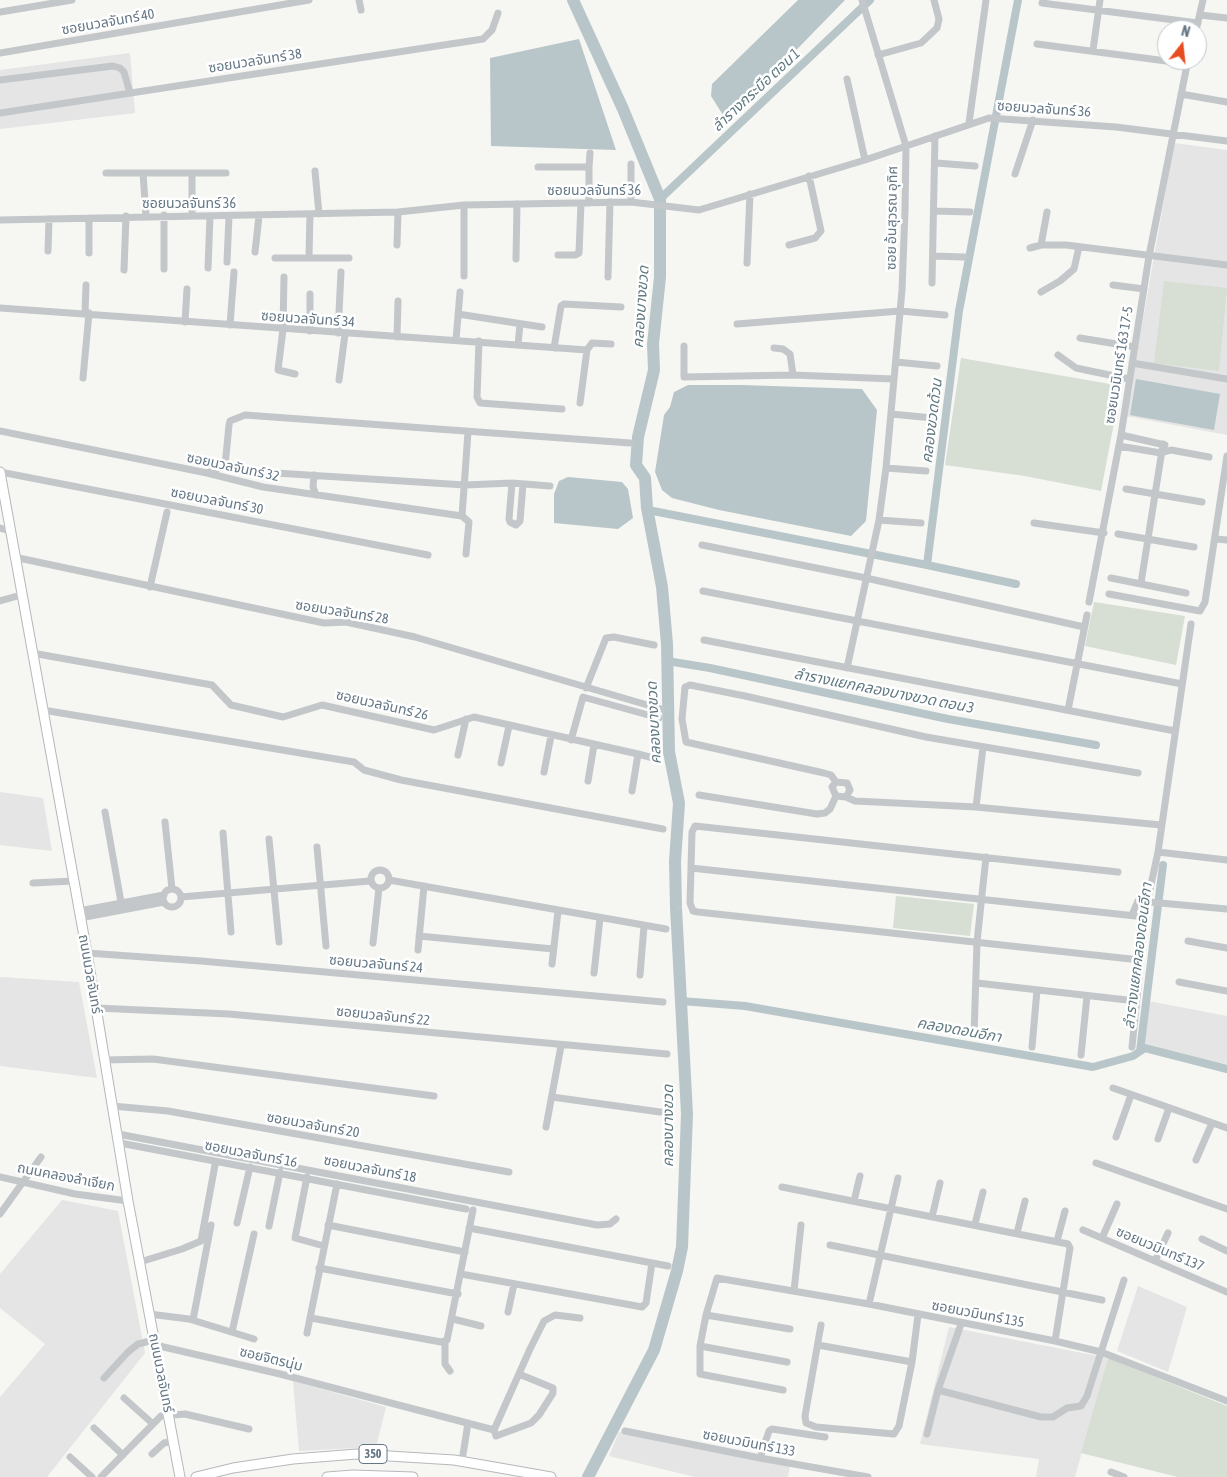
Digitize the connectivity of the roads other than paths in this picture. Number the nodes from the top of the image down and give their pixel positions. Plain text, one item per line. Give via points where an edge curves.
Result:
1 (20, 0) edge
2 (72, 0) edge
3 (309, 0) edge
4 (359, 0) edge
5 (862, 0) edge
6 (934, 0) edge
7 (986, 0) edge
8 (1100, 0) edge
9 (1203, 0) edge
10 (1042, 3) dead end
11 (21, 8) junction
12 (361, 10) dead end
13 (1098, 11) junction
14 (0, 12) edge
15 (498, 13) dead end
16 (1200, 15) junction
17 (1227, 18) edge
18 (1199, 20) edge
19 (1157, 21) edge
20 (1037, 44) dead end
21 (1093, 50) junction
22 (0, 53) edge
23 (878, 55) junction
24 (1157, 59) edge
25 (1186, 70) edge
26 (847, 79) dead end
27 (0, 80) edge
28 (130, 93) junction
29 (1181, 94) junction
30 (1227, 102) edge
31 (0, 113) edge
32 (1033, 120) junction
33 (969, 124) junction
34 (1172, 133) junction
35 (935, 136) junction
36 (1227, 141) edge
37 (906, 146) junction
38 (590, 153) dead end
39 (864, 160) junction
40 (936, 163) junction
41 (631, 164) dead end
42 (975, 166) dead end
43 (538, 167) dead end
44 (589, 167) junction
45 (316, 172) dead end
46 (106, 173) dead end
47 (144, 173) junction
48 (192, 173) junction
49 (226, 173) dead end
50 (1015, 174) dead end
51 (809, 176) junction
52 (750, 194) junction
53 (610, 202) junction
54 (630, 202) junction
55 (581, 203) junction
56 (589, 203) junction
57 (517, 204) junction
58 (464, 205) junction
59 (934, 211) junction
60 (398, 212) junction
61 (970, 212) dead end
62 (1047, 212) dead end
63 (310, 214) junction
64 (319, 214) junction
65 (164, 215) junction
66 (126, 216) junction
67 (146, 216) junction
68 (192, 216) junction
69 (210, 216) junction
70 (229, 216) junction
71 (259, 216) junction
72 (89, 218) junction
73 (49, 219) junction
74 (0, 220) edge
75 (397, 245) dead end
76 (789, 245) dead end
77 (1041, 245) junction
78 (1079, 247) junction
79 (1030, 248) dead end
80 (48, 250) dead end
81 (255, 252) dead end
82 (89, 253) dead end
83 (558, 255) dead end
84 (933, 256) junction
85 (1149, 256) junction
86 (309, 257) junction
87 (964, 257) dead end
88 (275, 258) dead end
89 (349, 258) dead end
90 (516, 259) dead end
91 (227, 262) dead end
92 (747, 263) dead end
93 (1227, 265) edge
94 (208, 268) dead end
95 (164, 269) dead end
96 (124, 270) dead end
97 (234, 272) dead end
98 (341, 272) dead end
99 (464, 276) dead end
100 (284, 277) dead end
101 (608, 277) dead end
102 (932, 283) dead end
103 (86, 285) dead end
104 (1113, 285) dead end
105 (187, 288) dead end
106 (1144, 289) junction
107 (460, 292) dead end
108 (1041, 292) dead end
109 (310, 294) dead end
110 (398, 302) dead end
111 (621, 307) dead end
112 (0, 308) edge
113 (900, 311) junction
114 (87, 313) junction
115 (458, 314) junction
116 (944, 315) dead end
117 (185, 322) junction
118 (520, 324) junction
119 (737, 324) dead end
120 (230, 326) junction
121 (542, 327) dead end
122 (282, 329) junction
123 (310, 331) junction
124 (341, 334) junction
125 (397, 337) junction
126 (1080, 338) dead end
127 (456, 340) junction
128 (479, 342) junction
129 (611, 344) dead end
130 (518, 345) junction
131 (684, 346) dead end
132 (1135, 347) junction
133 (554, 348) junction
134 (774, 348) dead end
135 (587, 350) junction
136 (1058, 354) dead end
137 (896, 362) junction
138 (1132, 363) junction
139 (937, 366) dead end
140 (295, 374) dead end
141 (793, 375) junction
142 (83, 378) dead end
143 (894, 379) junction
144 (1129, 379) junction
145 (1227, 379) edge
146 (339, 380) dead end
147 (580, 403) dead end
148 (562, 409) dead end
149 (891, 414) junction
150 (933, 418) dead end
151 (0, 431) edge
152 (468, 432) junction
153 (1121, 435) junction
154 (630, 443) dead end
155 (1163, 444) junction
156 (1119, 446) junction
157 (1172, 450) junction
158 (1161, 453) junction
159 (1209, 456) dead end
160 (1227, 456) edge
161 (225, 466) junction
162 (886, 468) junction
163 (926, 471) dead end
164 (0, 472) edge
165 (207, 473) junction
166 (314, 475) junction
167 (512, 483) junction
168 (523, 484) junction
169 (465, 485) junction
170 (550, 486) dead end
171 (1126, 489) dead end
172 (1154, 494) junction
173 (316, 495) junction
174 (1202, 502) dead end
175 (167, 512) dead end
176 (462, 516) junction
177 (879, 520) junction
178 (921, 523) dead end
179 (1034, 523) dead end
180 (0, 528) edge
181 (10, 531) junction
182 (1104, 533) junction
183 (1118, 534) dead end
184 (1216, 539) junction
185 (1148, 540) junction
186 (1227, 540) edge
187 (702, 545) dead end
188 (1194, 548) dead end
189 (428, 554) dead end
190 (466, 554) dead end
191 (14, 557) junction
192 (866, 578) junction
193 (1111, 578) dead end
194 (1141, 584) junction
195 (150, 587) junction
196 (703, 591) dead end
197 (1186, 593) dead end
198 (1109, 594) dead end
199 (21, 595) junction
200 (0, 600) edge
201 (1090, 602) dead end
202 (1087, 615) dead end
203 (857, 622) junction
204 (1191, 624) dead end
205 (1084, 627) junction
206 (704, 640) dead end
207 (654, 645) dead end
208 (32, 653) junction
209 (1077, 665) junction
210 (847, 668) junction
211 (1182, 684) junction
212 (586, 688) junction
213 (661, 709) dead end
214 (42, 710) junction
215 (1068, 710) junction
216 (659, 718) dead end
217 (466, 719) junction
218 (509, 726) junction
219 (1175, 731) junction
220 (551, 736) junction
221 (571, 740) junction
222 (594, 745) junction
223 (984, 747) junction
224 (638, 754) junction
225 (458, 756) dead end
226 (657, 759) dead end
227 (501, 763) dead end
228 (544, 772) dead end
229 (1138, 773) dead end
230 (588, 781) dead end
231 (836, 782) junction
232 (632, 791) dead end
233 (699, 795) dead end
234 (836, 796) junction
235 (846, 796) junction
236 (976, 808) junction
237 (105, 812) dead end
238 (166, 822) dead end
239 (1161, 825) junction
240 (663, 829) dead end
241 (223, 833) dead end
242 (269, 839) dead end
243 (317, 847) dead end
244 (1158, 852) junction
245 (986, 857) junction
246 (1227, 860) edge
247 (691, 868) junction
248 (1118, 872) dead end
249 (389, 880) junction
250 (73, 881) junction
251 (370, 881) junction
252 (33, 883) dead end
253 (321, 885) junction
254 (424, 886) junction
255 (274, 887) junction
256 (379, 888) junction
257 (172, 889) junction
258 (228, 893) junction
259 (181, 897) junction
260 (164, 899) junction
261 (981, 899) junction
262 (121, 902) junction
263 (1148, 903) junction
264 (1227, 909) edge
265 (558, 911) junction
266 (80, 914) junction
267 (1132, 915) junction
268 (1145, 917) junction
269 (600, 918) junction
270 (644, 926) junction
271 (666, 930) dead end
272 (232, 932) dead end
273 (419, 936) junction
274 (1188, 941) dead end
275 (278, 942) dead end
276 (977, 942) junction
277 (373, 943) dead end
278 (326, 946) dead end
279 (1227, 948) edge
280 (553, 949) junction
281 (418, 950) dead end
282 (87, 953) junction
283 (1140, 960) junction
284 (552, 964) dead end
285 (594, 973) dead end
286 (640, 975) dead end
287 (1179, 982) dead end
288 (977, 983) junction
289 (1037, 990) junction
290 (1227, 991) edge
291 (1087, 996) junction
292 (1136, 1001) junction
293 (663, 1002) dead end
294 (96, 1008) junction
295 (974, 1036) dead end
296 (561, 1046) junction
297 (1032, 1047) dead end
298 (1132, 1047) dead end
299 (667, 1054) dead end
300 (1081, 1055) dead end
301 (104, 1060) junction
302 (1113, 1088) dead end
303 (1131, 1095) junction
304 (434, 1096) dead end
305 (552, 1097) junction
306 (112, 1106) junction
307 (1170, 1108) junction
308 (660, 1112) dead end
309 (1212, 1123) junction
310 (546, 1127) dead end
311 (1227, 1128) edge
312 (1116, 1137) dead end
313 (119, 1138) junction
314 (1158, 1138) dead end
315 (41, 1157) dead end
316 (1196, 1160) dead end
317 (1096, 1162) dead end
318 (216, 1164) dead end
319 (250, 1167) junction
320 (280, 1172) junction
321 (508, 1172) dead end
322 (0, 1176) edge
323 (860, 1176) dead end
324 (307, 1178) junction
325 (898, 1178) dead end
326 (24, 1183) junction
327 (940, 1183) dead end
328 (337, 1184) junction
329 (388, 1186) junction
330 (782, 1186) dead end
331 (983, 1192) dead end
332 (387, 1194) junction
333 (128, 1201) junction
334 (854, 1201) junction
335 (1025, 1201) dead end
336 (1117, 1204) dead end
337 (891, 1209) junction
338 (1227, 1209) edge
339 (1065, 1211) dead end
340 (0, 1214) edge
341 (932, 1217) junction
342 (616, 1219) dead end
343 (238, 1224) dead end
344 (974, 1224) junction
345 (211, 1225) dead end
346 (328, 1225) junction
347 (801, 1225) dead end
348 (269, 1226) dead end
349 (469, 1228) junction
350 (1083, 1230) dead end
351 (1017, 1233) junction
352 (1168, 1233) dead end
353 (254, 1234) dead end
354 (1102, 1238) junction
355 (1202, 1239) dead end
356 (1057, 1241) junction
357 (830, 1245) dead end
358 (324, 1246) junction
359 (1227, 1251) edge
360 (465, 1252) junction
361 (880, 1257) junction
362 (1155, 1261) junction
363 (140, 1262) junction
364 (652, 1263) junction
365 (668, 1266) dead end
366 (319, 1268) junction
367 (461, 1274) junction
368 (1124, 1280) dead end
369 (514, 1284) junction
370 (794, 1291) junction
371 (1062, 1292) junction
372 (1227, 1292) edge
373 (458, 1294) junction
374 (1102, 1300) dead end
375 (869, 1304) junction
376 (508, 1312) dead end
377 (149, 1314) junction
378 (918, 1315) junction
379 (706, 1316) junction
380 (311, 1318) junction
381 (580, 1318) dead end
382 (453, 1319) junction
383 (193, 1320) junction
384 (961, 1324) junction
385 (821, 1325) dead end
386 (481, 1326) dead end
387 (790, 1329) dead end
388 (232, 1332) junction
389 (307, 1332) dead end
390 (254, 1339) dead end
391 (1055, 1341) junction
392 (445, 1342) junction
393 (154, 1343) junction
394 (818, 1344) junction
395 (700, 1346) junction
396 (1102, 1352) junction
397 (787, 1362) dead end
398 (912, 1362) junction
399 (450, 1371) dead end
400 (519, 1374) junction
401 (104, 1378) dead end
402 (783, 1390) dead end
403 (938, 1390) junction
404 (124, 1398) dead end
405 (1227, 1401) edge
406 (169, 1415) junction
407 (468, 1423) junction
408 (153, 1424) junction
409 (94, 1428) dead end
410 (248, 1430) dead end
411 (494, 1430) junction
412 (625, 1430) dead end
413 (926, 1434) dead end
414 (825, 1437) dead end
415 (173, 1441) junction
416 (152, 1454) dead end
417 (123, 1455) junction
418 (70, 1457) dead end
419 (760, 1458) junction
420 (462, 1461) junction
421 (1111, 1472) dead end
422 (92, 1477) edge
423 (100, 1477) edge
424 (180, 1477) edge
425 (196, 1477) edge
426 (327, 1477) edge
427 (413, 1477) edge
428 (551, 1477) edge
429 (868, 1477) edge
430 (1124, 1477) edge

1 - 11 street
2 - 11 street
3 - 22 street, ซอยนวลจันทร์ 40
4 - 12 street
5 - 23 street, ซอย อ้นสุวรณ อุทิศ
6 - 23 street via 939,22 937,28 921,43
7 - 33 street
8 - 13 street
9 - 16 street
10 - 13 street
11 - 14 street
13 - 19 street
13 - 21 street
15 - 28 street, ซอยนวลจันทร์ 38 via 492,30 483,39
16 - 17 street
16 - 18 street
20 - 21 street
21 - 24 street
23 - 37 street, ซอย อ้นสุวรณ อุทิศ
25 - 29 street, ซอยนวมินทร์ 163 17-5
26 - 39 street
27 - 28 street via 113,66 124,72
28 - 31 street, ซอยนวลจันทร์ 38
29 - 30 street
29 - 34 street, ซอยนวมินทร์ 163 17-5
32 - 33 street, ซอยนวลจันทร์ 36 via 989,118
32 - 34 street, ซอยนวลจันทร์ 36
32 - 50 street
33 - 35 street, ซอยนวลจันทร์ 36
34 - 36 street, ซอยนวลจันทร์ 36
34 - 85 street, ซอยนวมินทร์ 163 17-5
35 - 37 street, ซอยนวลจันทร์ 36
35 - 40 street
37 - 39 street, ซอยนวลจันทร์ 36
37 - 113 street, ซอย อ้นสุวรณ อุทิศ
38 - 44 street
39 - 51 street, ซอยนวลจันทร์ 36
40 - 42 street
40 - 59 street
41 - 54 street
43 - 44 street
44 - 56 street
45 - 64 street
46 - 47 street
47 - 48 street
47 - 67 street
48 - 49 street
48 - 68 street
51 - 52 street, ซอยนวลจันทร์ 36
51 - 76 street via 821,231 815,238
52 - 54 street, ซอยนวลจันทร์ 36 via 699,210
52 - 92 street
53 - 54 street, ซอยนวลจันทร์ 36
53 - 56 street, ซอยนวลจันทร์ 36
53 - 101 street
55 - 56 street, ซอยนวลจันทร์ 36
55 - 57 street, ซอยนวลจันทร์ 36
55 - 83 street via 579,253
57 - 58 street, ซอยนวลจันทร์ 36
57 - 90 street
58 - 60 street, ซอยนวลจันทร์ 36
58 - 99 street
59 - 61 street
59 - 84 street
60 - 64 street, ซอยนวลจันทร์ 36
60 - 75 street
62 - 77 street
63 - 64 street, ซอยนวลจันทร์ 36
63 - 71 street, ซอยนวลจันทร์ 36
63 - 86 street
65 - 67 street, ซอยนวลจันทร์ 36
65 - 68 street, ซอยนวลจันทร์ 36
65 - 95 street
66 - 67 street, ซอยนวลจันทร์ 36
66 - 72 street, ซอยนวลจันทร์ 36
66 - 96 street
68 - 69 street, ซอยนวลจันทร์ 36
69 - 70 street, ซอยนวลจันทร์ 36
69 - 94 street
70 - 71 street, ซอยนวลจันทร์ 36
70 - 91 street
71 - 81 street
72 - 73 street, ซอยนวลจันทร์ 36
72 - 82 street
73 - 74 street, ซอยนวลจันทร์ 36
73 - 80 street
77 - 78 street
77 - 79 street
78 - 85 street
78 - 108 street via 1074,269
84 - 87 street
84 - 102 street
85 - 93 street
85 - 106 street, ซอยนวมินทร์ 163 17-5
86 - 88 street
86 - 89 street
97 - 120 street
98 - 124 street
100 - 122 street
103 - 114 street
104 - 106 street
105 - 117 street
106 - 132 street, ซอยนวมินทร์ 163 17-5
107 - 115 street
109 - 123 street
110 - 125 street
111 - 133 street via 564,304
112 - 114 street, ซอยนวลจันทร์ 34
113 - 116 street
113 - 119 street
113 - 137 street, ซอย อ้นสุวรณ อุทิศ
114 - 117 street, ซอยนวลจันทร์ 34
114 - 142 street
115 - 118 street
115 - 127 street
117 - 120 street, ซอยนวลจันทร์ 34
118 - 121 street
118 - 130 street
120 - 122 street, ซอยนวลจันทร์ 34
122 - 123 street, ซอยนวลจันทร์ 34
122 - 140 street via 278,370
123 - 124 street, ซอยนวลจันทร์ 34
124 - 125 street, ซอยนวลจันทร์ 34
124 - 146 street
125 - 127 street, ซอยนวลจันทร์ 34
126 - 132 street
127 - 128 street, ซอยนวลจันทร์ 34
128 - 130 street, ซอยนวลจันทร์ 34
128 - 148 street via 477,397 480,402
129 - 135 street, ซอยนวลจันทร์ 34 via 592,343
130 - 133 street, ซอยนวลจันทร์ 34
131 - 141 street via 684,377
132 - 138 street, ซอยนวมินทร์ 163 17-5
133 - 135 street, ซอยนวลจันทร์ 34
134 - 141 street via 790,354
135 - 147 street
136 - 144 street via 1076,368
137 - 139 street
137 - 143 street, ซอย อ้นสุวรณ อุทิศ
138 - 144 street, ซอยนวมินทร์ 163 17-5
138 - 145 street
141 - 143 street
143 - 149 street, ซอย อ้นสุวรณ อุทิศ
144 - 153 street, ซอยนวมินทร์ 163 17-5
149 - 150 street
149 - 162 street, ซอย อ้นสุวรณ อุทิศ
151 - 165 street, ซอยนวลจันทร์ 32
152 - 154 street
152 - 161 street via 244,415 230,422
152 - 169 street
153 - 155 street
153 - 156 street, ซอยนวมินทร์ 163 17-5
155 - 157 street
155 - 158 street
156 - 158 street
156 - 182 street, ซอยนวมินทร์ 163 17-5
157 - 158 street
157 - 159 street
158 - 172 street
160 - 184 street
161 - 165 street
161 - 166 street
162 - 163 street
162 - 177 street, ซอย อ้นสุวรณ อุทิศ
164 - 181 main road, ถนนนวลจันทร์
164 - 189 street, ซอยนวลจันทร์ 30
165 - 173 street, ซอยนวลจันทร์ 32 via 263,487
166 - 169 street
166 - 173 street
167 - 168 street
167 - 168 street via 509,519 516,525 520,521
167 - 169 street
168 - 170 street
169 - 176 street
171 - 172 street
172 - 174 street
172 - 185 street
173 - 176 street, ซอยนวลจันทร์ 32
175 - 195 street
176 - 190 street via 469,522
177 - 178 street
177 - 192 street, ซอย อ้นสุวรณ อุทิศ
179 - 182 street
180 - 181 street
181 - 191 main road, ถนนนวลจันทร์
182 - 201 street, ซอยนวมินทร์ 163 17-5
183 - 185 street
184 - 186 street
184 - 198 street via 1206,602 1200,611
185 - 188 street
185 - 194 street
187 - 192 street
191 - 195 street, ซอยนวลจันทร์ 28
191 - 199 main road, ถนนนวลจันทร์
192 - 203 street, ซอย อ้นสุวรณ อุทิศ
192 - 205 street
193 - 194 street
194 - 197 street
195 - 212 street, ซอยนวลจันทร์ 28 via 324,623 346,622 415,638
196 - 203 street
199 - 200 street
199 - 208 main road, ถนนนวลจันทร์
202 - 205 street
203 - 209 street
203 - 210 street, ซอย อ้นสุวรณ อุทิศ
204 - 211 street
205 - 209 street
206 - 210 street
207 - 212 street via 606,638
208 - 214 main road, ถนนนวลจันทร์
208 - 217 street, ซอยนวลจันทร์ 26 via 212,685 231,706 283,717 322,705 434,730
209 - 211 street
209 - 215 street
210 - 215 street
211 - 219 street
212 - 213 street, ซอยนวลจันทร์ 28
214 - 240 street via 354,762 364,770 401,780
214 - 250 main road, ถนนนวลจันทร์
215 - 219 street
216 - 221 street via 583,697
217 - 218 street, ซอยนวลจันทร์ 26 via 474,717
217 - 225 street
218 - 220 street, ซอยนวลจันทร์ 26
218 - 227 street
219 - 239 street
220 - 221 street, ซอยนวลจันทร์ 26
220 - 228 street
221 - 222 street, ซอยนวลจันทร์ 26
222 - 224 street, ซอยนวลจันทร์ 26
222 - 230 street
223 - 229 street
223 - 231 street via 690,685 685,687 682,719 686,742 824,773 831,775
223 - 236 street
224 - 226 street, ซอยนวลจันทร์ 26
224 - 232 street
231 - 234 street via 832,787
231 - 235 street via 847,783 850,790
233 - 234 street via 817,814 830,809
234 - 235 street
235 - 236 street via 855,801
236 - 239 street
237 - 262 street
238 - 257 street
239 - 244 street
241 - 258 street
242 - 255 street
243 - 253 street
244 - 246 street
244 - 263 street
245 - 247 street via 695,826
245 - 248 street
245 - 261 street
247 - 261 street
247 - 276 street via 690,903 693,911
249 - 251 street via 385,871 379,870 373,872
249 - 254 street
249 - 256 street via 386,886
250 - 252 street
250 - 266 main road, ถนนนวลจันทร์
251 - 253 street
251 - 256 street
253 - 255 street
253 - 278 street
254 - 265 street
254 - 273 street
255 - 258 street
255 - 275 street
256 - 277 street
257 - 259 street
257 - 260 street
258 - 259 street
258 - 272 street
259 - 260 street via 174,907 168,906
260 - 262 street
260 - 266 street
261 - 267 street
261 - 276 street
262 - 266 street
263 - 264 street
263 - 267 street via 1138,901
263 - 268 street
265 - 269 street
265 - 280 street
266 - 282 main road, ถนนนวลจันทร์
267 - 268 street
268 - 283 street
269 - 270 street
269 - 285 street
270 - 271 street
270 - 286 street
273 - 280 street
273 - 281 street
274 - 279 street
276 - 283 street
276 - 288 street
280 - 284 street
282 - 293 street, ซอยนวลจันทร์ 24
282 - 294 main road, ถนนนวลจันทร์
283 - 292 street
287 - 290 street
288 - 289 street
288 - 295 street
289 - 291 street
289 - 297 street
291 - 292 street
291 - 300 street
292 - 298 street
294 - 296 street, ซอยนวลจันทร์ 22 via 229,1014
294 - 301 main road, ถนนนวลจันทร์
296 - 299 street, ซอยนวลจันทร์ 22
296 - 305 street
301 - 304 street via 153,1059
301 - 306 main road, ถนนนวลจันทร์
302 - 303 street
303 - 307 street
303 - 312 street
305 - 308 street
305 - 310 street
306 - 313 main road, ถนนนวลจันทร์
306 - 321 street, ซอยนวลจันทร์ 20 via 168,1111
307 - 309 street
307 - 314 street
309 - 311 street
309 - 316 street
313 - 319 street, ซอยนวลจันทร์ 16
313 - 329 street, ซอยนวลจันทร์ 18
313 - 333 main road, ถนนนวลจันทร์
315 - 326 street
317 - 338 street
318 - 363 street via 201,1241
319 - 320 street, ซอยนวลจันทร์ 16
319 - 343 street
320 - 324 street, ซอยนวลจันทร์ 16
320 - 348 street
322 - 326 street, ถนนคลองลำเจียก
323 - 334 street
324 - 328 street, ซอยนวลจันทร์ 16
324 - 358 street via 295,1238
325 - 337 street
326 - 333 street, ถนนคลองลำเจียก
326 - 340 street
327 - 341 street
328 - 332 street, ซอยนวลจันทร์ 16
328 - 346 street
329 - 332 street
329 - 342 street, ซอยนวลจันทร์ 18 via 597,1225 610,1224
330 - 334 street
331 - 344 street
332 - 349 street, ซอยนวลจันทร์ 16 via 470,1210
333 - 363 main road, ถนนนวลจันทร์
334 - 337 street
335 - 351 street
336 - 354 street
337 - 341 street
337 - 361 street
339 - 356 street
341 - 344 street
344 - 351 street
345 - 383 street
346 - 358 street
346 - 360 street
347 - 370 street
349 - 360 street
349 - 364 street
350 - 354 street, ซอยนวมินทร์ 137
351 - 356 street
352 - 362 street
353 - 388 street
354 - 362 street, ซอยนวมินทร์ 137
355 - 359 street
356 - 371 street via 1068,1244 1070,1248
357 - 361 street
358 - 366 street
360 - 367 street
361 - 371 street
361 - 375 street
362 - 372 street, ซอยนวมินทร์ 137
363 - 377 main road, ถนนนวลจันทร์
364 - 365 street
364 - 369 street via 646,1303 642,1307
366 - 373 street
366 - 380 street
367 - 369 street
367 - 373 street
368 - 396 street
369 - 376 street
370 - 375 street, ซอยนวมินทร์ 135
370 - 379 street, ซอยนวมินทร์ 135 via 717,1278
371 - 374 street
371 - 391 street
373 - 382 street
375 - 378 street, ซอยนวมินทร์ 135
377 - 383 street
377 - 393 main road, ถนนนวลจันทร์
378 - 384 street, ซอยนวมินทร์ 135
378 - 398 street
379 - 387 street
379 - 395 street
380 - 389 street
380 - 392 street
381 - 400 street via 555,1315 544,1321
382 - 386 street
382 - 392 street via 450,1337
383 - 388 street
384 - 391 street, ซอยนวมินทร์ 135
384 - 403 street
385 - 394 street
388 - 390 street
391 - 396 street, ซอยนวมินทร์ 135
392 - 399 street via 445,1364
393 - 401 street via 138,1344
393 - 406 main road, ถนนนวลจันทร์
393 - 407 street, ซอยจิตรนุ่ม
394 - 398 street
394 - 398 street via 805,1420 816,1427 896,1433
395 - 397 street
395 - 402 street via 698,1368 702,1375
396 - 403 street via 1084,1403 1048,1418
396 - 405 street, ซอยนวมินทร์ 135
400 - 411 street
400 - 411 street, ซอยจิตรนุ่ม via 553,1388 553,1393 531,1423 498,1436
403 - 413 street
404 - 408 street
406 - 408 street via 161,1416
406 - 410 street via 185,1414
406 - 415 main road, ถนนนวลจันทร์
407 - 411 street, ซอยจิตรนุ่ม
407 - 420 street
408 - 417 street
409 - 417 street
412 - 419 street, ซอยนวมินทร์ 133
414 - 419 street via 772,1429
415 - 416 street via 164,1443
415 - 424 main road, ถนนนวลจันทร์
417 - 423 street
418 - 422 street
419 - 429 street, ซอยนวมินทร์ 133
420 - 425 main road, 350 via 397,1454 357,1454 294,1458
420 - 428 main road, 350
421 - 430 street
426 - 427 main road, 350

